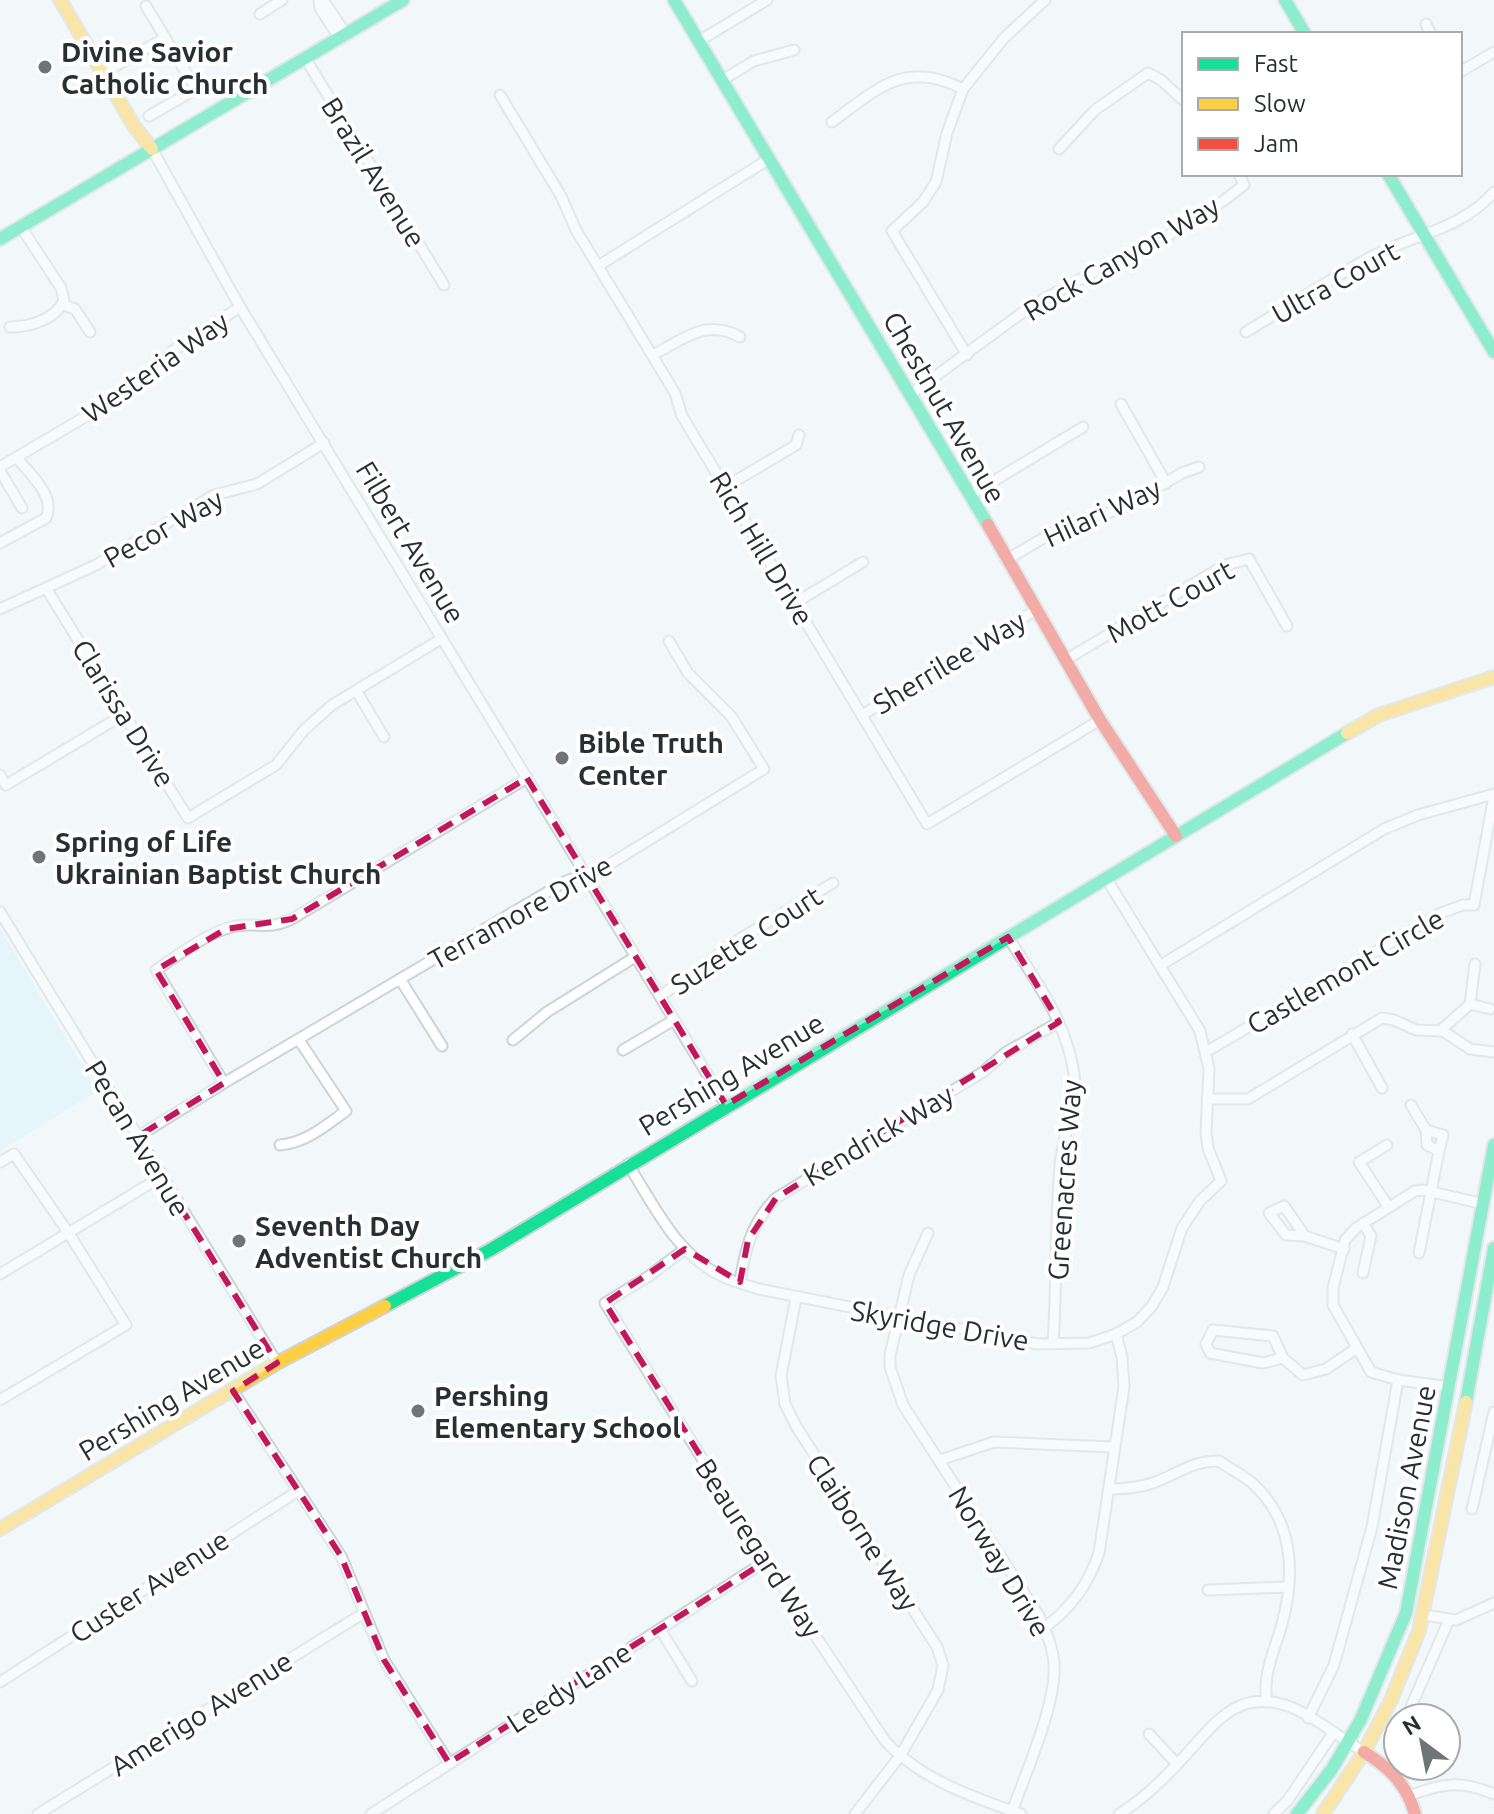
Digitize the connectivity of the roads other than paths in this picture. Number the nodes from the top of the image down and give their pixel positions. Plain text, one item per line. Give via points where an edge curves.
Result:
1 (60, 0) edge
2 (282, 0) edge
3 (321, 0) edge
4 (403, 0) edge
5 (674, 0) edge
6 (767, 0) edge
7 (1045, 0) edge
8 (1285, 0) edge
9 (146, 6) dead end
10 (260, 14) dead end
11 (1304, 32) edge
12 (342, 36) junction
13 (165, 38) junction
14 (699, 41) junction
15 (794, 50) dead end
16 (1494, 52) edge
17 (305, 58) junction
18 (1462, 71) edge
19 (103, 73) junction
20 (722, 80) junction
21 (963, 89) junction
22 (500, 95) dead end
23 (1182, 99) edge
24 (149, 116) dead end
25 (832, 122) dead end
26 (152, 149) junction
27 (1059, 149) dead end
28 (769, 159) junction
29 (1240, 176) edge
30 (1389, 176) edge
31 (1494, 192) edge
32 (21, 227) junction
33 (1424, 235) junction
34 (0, 239) edge
35 (598, 266) junction
36 (444, 285) dead end
37 (63, 305) junction
38 (240, 307) junction
39 (10, 327) dead end
40 (90, 332) dead end
41 (1246, 332) dead end
42 (740, 337) dead end
43 (1494, 352) edge
44 (653, 355) junction
45 (967, 355) junction
46 (911, 394) junction
47 (1121, 404) dead end
48 (1083, 427) dead end
49 (799, 435) dead end
50 (324, 443) junction
51 (17, 458) junction
52 (1199, 467) dead end
53 (0, 469) edge
54 (1166, 483) junction
55 (725, 487) junction
56 (969, 496) junction
57 (22, 508) dead end
58 (0, 543) edge
59 (1006, 560) junction
60 (863, 562) dead end
61 (46, 588) junction
62 (795, 603) junction
63 (0, 609) edge
64 (1036, 610) junction
65 (1287, 626) dead end
66 (441, 639) junction
67 (669, 641) dead end
68 (1067, 659) junction
69 (1494, 677) edge
70 (357, 692) junction
71 (123, 715) junction
72 (862, 715) junction
73 (1100, 720) junction
74 (384, 737) dead end
75 (0, 775) edge
76 (527, 778) junction
77 (1494, 795) edge
78 (1176, 836) junction
79 (585, 875) junction
80 (1106, 878) junction
81 (833, 883) dead end
82 (0, 912) edge
83 (1008, 937) junction
84 (635, 957) junction
85 (1475, 964) dead end
86 (1161, 965) junction
87 (400, 979) junction
88 (660, 996) junction
89 (1470, 1004) junction
90 (1490, 1009) dead end
91 (674, 1020) junction
92 (1059, 1022) junction
93 (1440, 1031) junction
94 (1352, 1034) junction
95 (299, 1040) junction
96 (513, 1040) dead end
97 (442, 1046) dead end
98 (623, 1050) dead end
99 (1206, 1052) junction
100 (1494, 1052) edge
101 (224, 1083) junction
102 (1382, 1088) dead end
103 (1207, 1099) junction
104 (726, 1105) junction
105 (1411, 1105) dead end
106 (1426, 1130) junction
107 (137, 1137) junction
108 (280, 1145) dead end
109 (1387, 1145) dead end
110 (1494, 1145) edge
111 (1439, 1151) junction
112 (0, 1162) edge
113 (628, 1164) junction
114 (161, 1177) junction
115 (1431, 1192) junction
116 (1484, 1204) junction
117 (1388, 1206) junction
118 (1363, 1223) junction
119 (68, 1232) junction
120 (928, 1233) dead end
121 (1305, 1236) dead end
122 (1494, 1248) edge
123 (685, 1249) junction
124 (1344, 1249) junction
125 (1419, 1253) dead end
126 (1363, 1273) dead end
127 (0, 1274) edge
128 (740, 1282) junction
129 (796, 1298) junction
130 (897, 1318) junction
131 (1116, 1334) junction
132 (1053, 1343) junction
133 (1357, 1348) junction
134 (1283, 1358) junction
135 (277, 1363) junction
136 (1398, 1380) junction
137 (1450, 1387) junction
138 (233, 1391) junction
139 (0, 1400) edge
140 (1494, 1412) edge
141 (1114, 1447) junction
142 (940, 1460) junction
143 (1109, 1489) junction
144 (298, 1491) junction
145 (1472, 1509) dead end
146 (0, 1529) edge
147 (766, 1561) junction
148 (1288, 1587) junction
149 (1208, 1590) dead end
150 (1494, 1603) edge
151 (364, 1613) junction
152 (1424, 1615) junction
153 (1449, 1620) junction
154 (1044, 1628) junction
155 (660, 1629) junction
156 (692, 1681) dead end
157 (0, 1682) edge
158 (1267, 1702) junction
159 (1413, 1702) edge
160 (1308, 1718) junction
161 (1333, 1733) junction
162 (1149, 1734) dead end
163 (1347, 1741) junction
164 (1364, 1752) junction
165 (900, 1756) junction
166 (449, 1763) junction
167 (1177, 1764) junction
168 (1494, 1794) edge
169 (1409, 1796) junction
170 (1015, 1813) edge
171 (38, 1814) edge
172 (371, 1814) edge
173 (855, 1814) edge
174 (1119, 1814) edge
175 (1274, 1814) edge
176 (1297, 1814) edge
177 (1323, 1814) edge
178 (1415, 1814) edge

1 - 19 street, Filbert Avenue
2 - 10 street
3 - 12 street
4 - 12 street
5 - 14 street, Chestnut Avenue
6 - 14 street
7 - 21 street via 1004,38
8 - 11 street
9 - 13 street
12 - 17 street
13 - 19 street
13 - 24 street via 196,89
14 - 20 street, Chestnut Avenue
15 - 20 street via 754,61
16 - 18 street
17 - 26 street
17 - 36 street, Brazil Avenue
19 - 26 street, Filbert Avenue
20 - 28 street, Chestnut Avenue
21 - 25 street via 926,77 897,79 868,93
21 - 45 street via 936,182 892,231
22 - 35 street, Rich Hill Drive
23 - 27 street via 1148,73 1095,110
26 - 32 street
26 - 38 street, Filbert Avenue
28 - 35 street
28 - 46 street, Chestnut Avenue
29 - 45 street, Rock Canyon Way via 1244,185 1223,201 1147,249 1030,307
30 - 33 street
31 - 33 street, Ultra Court via 1475,210
32 - 34 street
32 - 37 street via 61,288
33 - 41 street, Ultra Court via 1369,258
33 - 43 street
35 - 44 street, Rich Hill Drive
37 - 39 street via 29,327
37 - 40 street via 75,309
38 - 50 street, Filbert Avenue
38 - 51 street, Westeria Way via 171,352 139,385
42 - 44 street via 706,328
44 - 55 street, Rich Hill Drive
45 - 46 street, Rock Canyon Way
46 - 56 street, Chestnut Avenue
47 - 54 street
48 - 56 street
49 - 55 street via 796,445
50 - 61 street, Pecor Way via 257,484 214,495 96,565
50 - 66 street, Filbert Avenue
51 - 53 street, Westeria Way
51 - 58 street via 47,496 49,510 46,518
52 - 54 street, Hilari Way
53 - 57 street
54 - 59 street, Hilari Way via 1119,510 1069,523
55 - 62 street, Rich Hill Drive
56 - 59 street, Chestnut Avenue
59 - 64 street, Chestnut Avenue
60 - 62 street
61 - 63 street, Pecor Way
61 - 71 street, Clarissa Drive
62 - 72 street, Rich Hill Drive
64 - 68 street, Chestnut Avenue
64 - 72 street, Sherrilee Way
65 - 68 street, Mott Court via 1249,559 1225,565
66 - 70 street, Clarissa Drive
66 - 76 street, Filbert Avenue
67 - 79 street, Terramore Drive via 688,673 731,716 764,769
68 - 73 street, Chestnut Avenue
69 - 78 street, Pershing Avenue via 1379,715
70 - 71 street, Clarissa Drive via 317,717 276,765 188,818
70 - 74 street
71 - 75 street via 6,785
72 - 73 street, Rich Hill Drive via 927,824
73 - 78 street, Chestnut Avenue
76 - 79 street, Filbert Avenue
76 - 101 street via 292,919 269,927 226,929 156,970
77 - 86 street, Castlemont Circle via 1384,829
77 - 99 street, Castlemont Circle via 1474,905 1441,913
78 - 80 street, Pershing Avenue
79 - 84 street, Filbert Avenue
79 - 87 street, Terramore Drive via 566,881
80 - 83 street, Pershing Avenue
80 - 86 street
81 - 88 street, Suzette Court via 728,946
82 - 107 street, Pecan Avenue
83 - 92 street, Greenacres Way
83 - 104 street, Pershing Avenue
84 - 88 street, Filbert Avenue
84 - 96 street via 547,1012
85 - 89 street
86 - 99 street via 1197,1024
87 - 95 street, Terramore Drive
87 - 97 street
88 - 91 street, Filbert Avenue
89 - 90 street
89 - 93 street
91 - 98 street
91 - 104 street, Filbert Avenue
92 - 128 street, Kendrick Way via 776,1198 748,1240
92 - 132 street, Greenacres Way via 1074,1076 1060,1167
93 - 94 street via 1416,1030 1382,1018
93 - 100 street via 1470,1049
94 - 102 street
94 - 103 street via 1248,1099
95 - 101 street, Terramore Drive
95 - 108 street via 346,1111 309,1137
99 - 103 street
101 - 107 street, Terramore Drive
103 - 131 street, Skyridge Drive via 1208,1148 1221,1181 1182,1228 1152,1306
104 - 113 street, Pershing Avenue
105 - 106 street
106 - 111 street via 1427,1145
106 - 111 street via 1443,1135
107 - 114 street, Pecan Avenue
109 - 117 street via 1359,1162
110 - 116 street, Madison Avenue
111 - 115 street
112 - 119 street via 14,1154
113 - 123 street, Skyridge Drive
113 - 135 street, Pershing Avenue via 490,1250
114 - 119 street
114 - 135 street, Pecan Avenue
115 - 116 street
115 - 117 street via 1415,1191
115 - 125 street
116 - 137 street, Madison Avenue
117 - 118 street
118 - 124 street via 1345,1240
118 - 126 street via 1371,1236
119 - 127 street
119 - 139 street via 126,1325
120 - 130 street, Norway Drive
121 - 124 street
122 - 152 street, Madison Avenue
123 - 128 street, Skyridge Drive via 711,1270
123 - 147 street, Beauregard Way via 605,1303
124 - 133 street via 1332,1295 1336,1315
128 - 129 street, Skyridge Drive
129 - 130 street, Skyridge Drive
129 - 165 street, Claiborne Way via 781,1376 785,1404 940,1652 943,1665 940,1684
130 - 132 street, Skyridge Drive
130 - 142 street, Norway Drive via 890,1367 895,1387
131 - 132 street, Skyridge Drive via 1089,1343
131 - 141 street via 1124,1387
133 - 134 street via 1326,1369 1303,1375
133 - 136 street via 1371,1372
134 - 134 street via 1273,1336 1213,1330 1206,1344 1210,1353 1263,1363
135 - 138 street, Pershing Avenue
136 - 137 street
136 - 160 street via 1372,1527 1334,1665
137 - 163 street, Madison Avenue via 1406,1613
138 - 144 street
138 - 146 street, Pershing Avenue
140 - 145 street
141 - 142 street via 994,1442
141 - 143 street
142 - 154 street, Norway Drive
143 - 148 street via 1131,1489 1187,1466 1219,1461 1252,1483 1282,1521 1290,1562
143 - 154 street via 1093,1571 1064,1614
144 - 151 street via 341,1556
144 - 157 street, Custer Avenue
147 - 155 street, Leedy Lane
147 - 165 street, Beauregard Way via 878,1732
148 - 149 street
148 - 158 street via 1266,1677
150 - 153 street
151 - 166 street via 384,1660
151 - 171 street, Amerigo Avenue
152 - 153 street
152 - 164 street, Madison Avenue
153 - 159 street
154 - 170 street, Norway Drive via 1052,1647 1054,1684
155 - 156 street
155 - 166 street, Leedy Lane
158 - 160 street
158 - 167 street via 1224,1713
160 - 161 street
161 - 163 street
161 - 175 street
162 - 167 street
163 - 164 street
163 - 176 street, Madison Avenue
164 - 169 street via 1391,1769
164 - 177 street, Madison Avenue
165 - 170 street, Beauregard Way via 954,1788
165 - 173 street
166 - 172 street, Leedy Lane
167 - 174 street
168 - 169 street via 1461,1784
169 - 178 street

